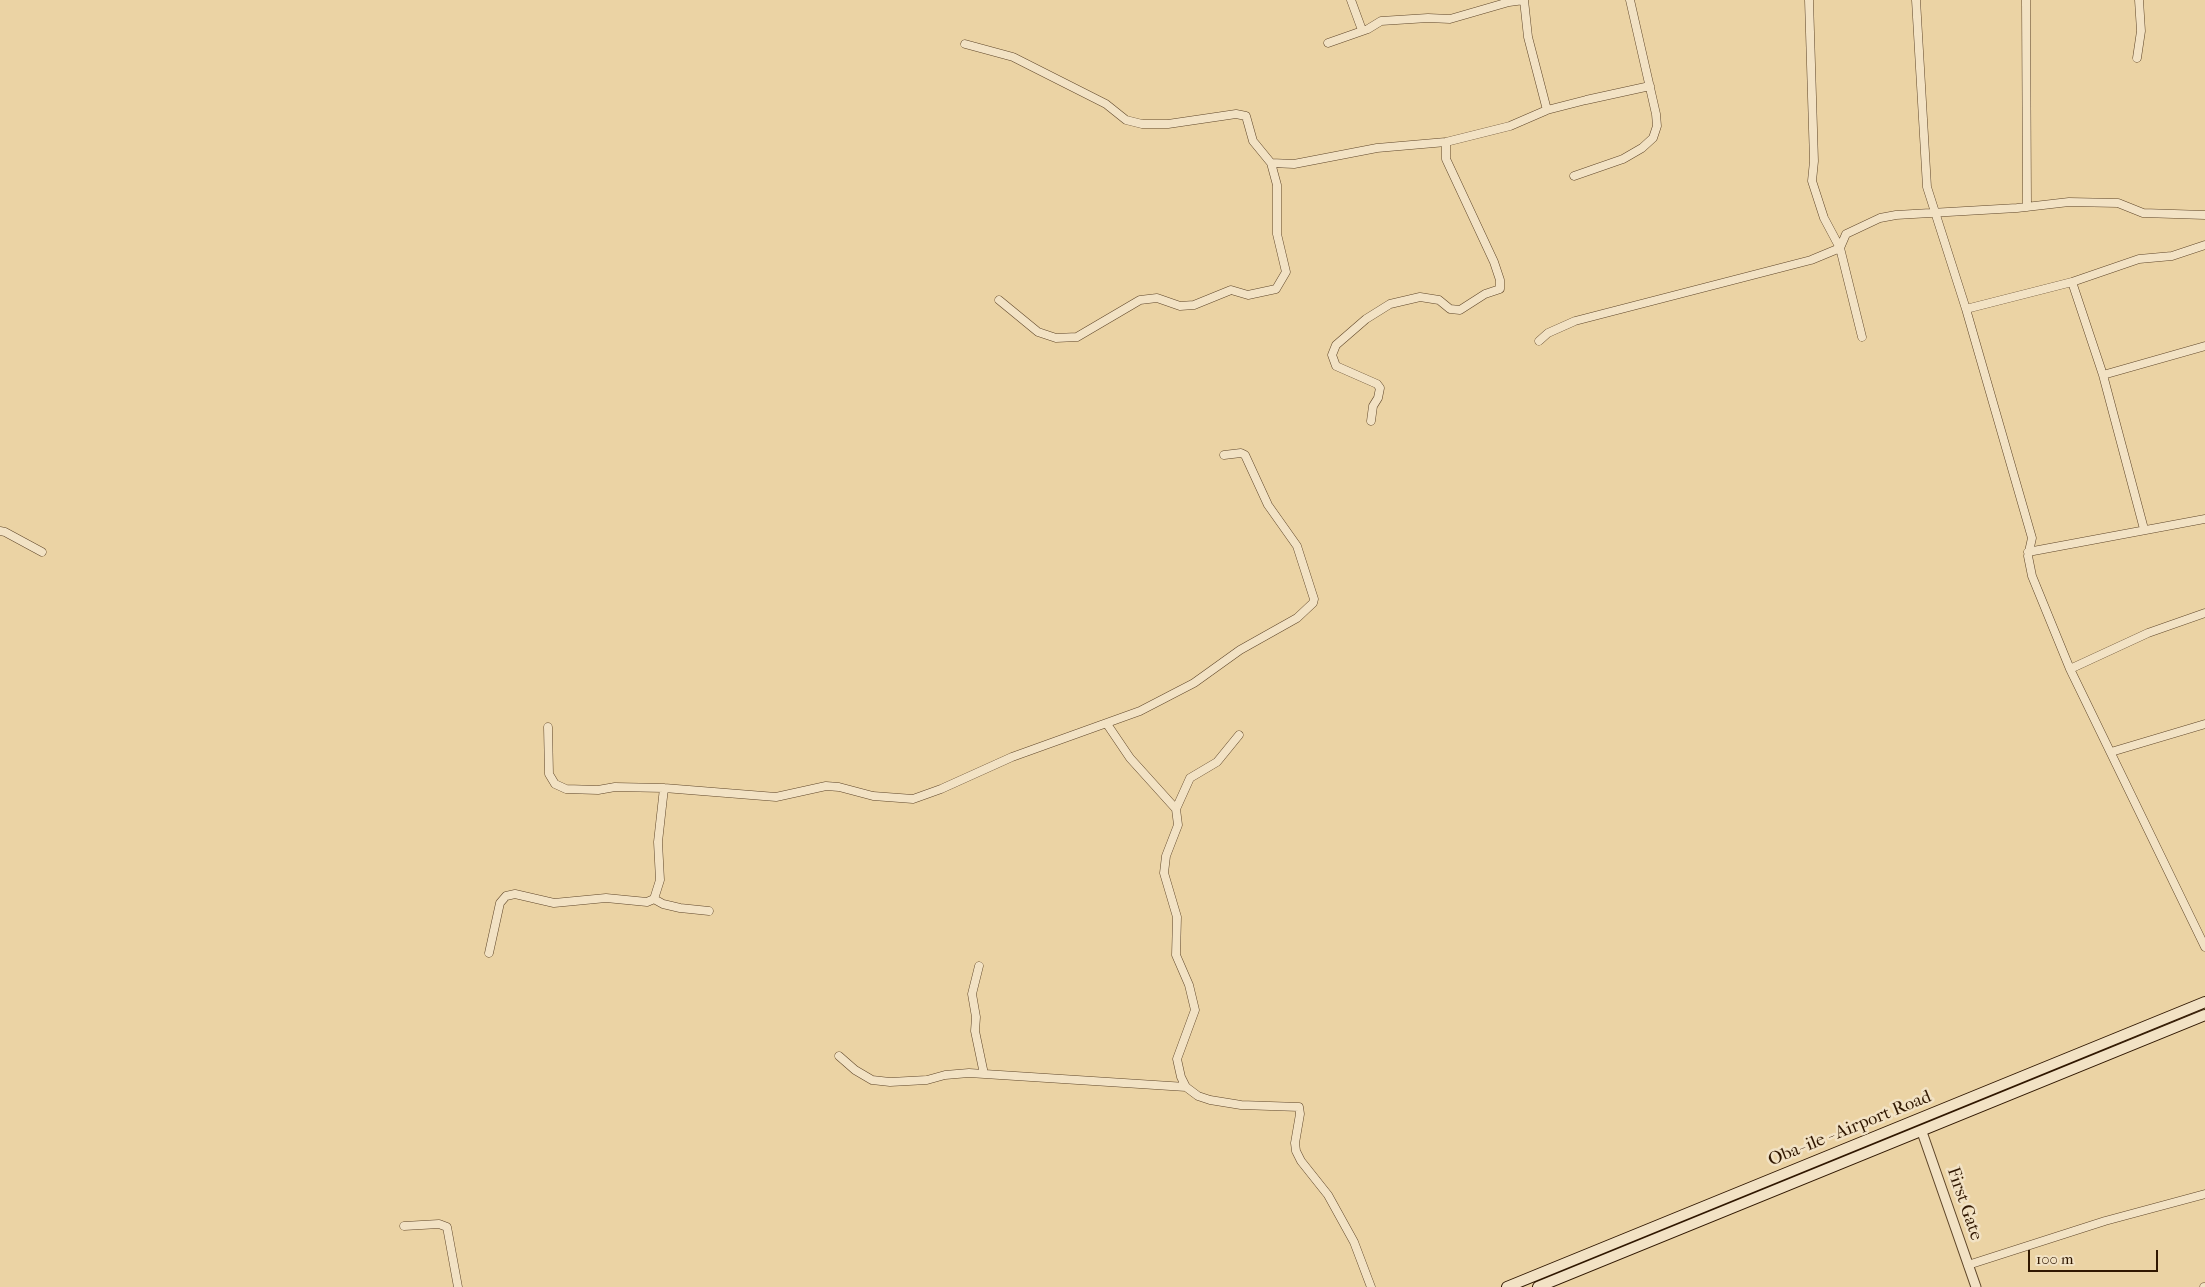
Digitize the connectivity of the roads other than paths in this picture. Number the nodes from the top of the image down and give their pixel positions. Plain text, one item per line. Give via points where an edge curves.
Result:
1 (1351, 0) edge
2 (1524, 0) edge
3 (1630, 0) edge
4 (1809, 0) edge
5 (1916, 0) edge
6 (2026, 0) edge
7 (2139, 0) edge
8 (1509, 1) edge
9 (1362, 30) junction
10 (1328, 43) dead end
11 (965, 44) dead end
12 (2137, 58) dead end
13 (1650, 86) junction
14 (1547, 110) junction
15 (1446, 142) junction
16 (1271, 162) junction
17 (1574, 176) dead end
18 (2027, 207) junction
19 (1934, 212) junction
20 (2205, 215) edge
21 (2205, 246) edge
22 (1840, 248) junction
23 (2072, 282) junction
24 (999, 300) dead end
25 (1966, 309) junction
26 (1862, 337) dead end
27 (1539, 341) dead end
28 (2205, 346) edge
29 (2103, 375) junction
30 (1371, 421) dead end
31 (1224, 455) dead end
32 (2205, 519) edge
33 (2144, 529) junction
34 (0, 531) edge
35 (42, 552) dead end
36 (2028, 552) junction
37 (2205, 613) edge
38 (2070, 669) junction
39 (1107, 724) junction
40 (2205, 724) edge
41 (548, 728) dead end
42 (1239, 735) dead end
43 (2111, 752) junction
44 (664, 788) junction
45 (1176, 809) junction
46 (654, 899) junction
47 (708, 911) dead end
48 (2205, 947) edge
49 (489, 953) dead end
50 (979, 966) dead end
51 (2205, 1002) edge
52 (2205, 1015) edge
53 (839, 1056) dead end
54 (984, 1074) junction
55 (1186, 1087) junction
56 (1922, 1132) junction
57 (2205, 1194) edge
58 (1714, 1202) junction
59 (1719, 1214) junction
60 (404, 1226) dead end
61 (1968, 1265) junction
62 (458, 1287) edge
63 (1371, 1287) edge
64 (1507, 1287) edge
65 (1538, 1287) edge
66 (1976, 1287) edge

1 - 9 street
2 - 8 street
2 - 14 street via 1528,37
3 - 13 street
4 - 22 street via 1812,181 1824,218
5 - 19 street via 1927,187
6 - 18 street
7 - 12 street via 2141,32
8 - 9 street via 1450,19 1388,20
9 - 10 street
11 - 16 street via 1012,57 1106,104 1126,120 1168,124 1236,114 1246,116 1253,142
13 - 14 street
13 - 17 street via 1657,126 1653,138 1623,159
14 - 15 street via 1510,126
15 - 16 street via 1377,148 1294,164
15 - 30 street via 1446,159 1494,262 1500,289 1485,294 1460,310 1450,309 1440,300 1420,296 1390,304 1366,318 1336,344 1332,355 1336,366 1378,384 1380,388
16 - 24 street via 1277,185 1277,234 1286,272 1276,289 1248,295 1230,290 1194,305 1180,306 1157,298 1140,300 1077,337 1056,338 1038,332
18 - 19 street
18 - 20 street via 2069,202 2118,203 2143,213
19 - 22 street via 1896,215 1865,223 1846,234
19 - 25 street
21 - 23 street via 2172,256 2140,259
22 - 26 street
22 - 27 street via 1793,266 1575,322 1548,333
23 - 25 street
23 - 29 street
25 - 36 street via 2032,538
28 - 29 street
29 - 33 street
31 - 39 street via 1245,455 1268,505 1297,546 1313,603 1297,618 1240,650 1194,683
32 - 33 street
33 - 36 street
34 - 35 street
36 - 38 street via 2040,600
37 - 38 street via 2148,633
38 - 43 street
39 - 44 street via 1012,756 942,790 912,799 873,796 839,786 776,797
39 - 45 street via 1130,758
40 - 43 street
41 - 44 street via 549,774 555,784 566,789
42 - 45 street via 1216,762 1190,778
43 - 48 street
44 - 46 street via 658,842 660,880
45 - 55 street via 1178,824 1166,856 1164,873 1176,917 1176,955 1189,986 1194,1010 1177,1059
46 - 47 street via 680,908
46 - 49 street via 647,902 606,898 554,903 515,894 506,896 500,903
50 - 54 street via 972,994 975,1032
51 - 58 main road, Oba- ile - Airport Road
52 - 56 main road, Oba- ile - Airport Road
53 - 54 street via 872,1080 890,1082
54 - 55 street
55 - 63 street via 1210,1100 1298,1108 1296,1151 1328,1195 1354,1242
56 - 59 main road, Oba- ile - Airport Road
56 - 61 street, First Gate
57 - 61 street
58 - 59 main road
58 - 64 main road, Oba- ile - Airport Road
59 - 65 main road, Oba- ile - Airport Road
60 - 62 street via 439,1224 448,1227
61 - 66 street, First Gate

